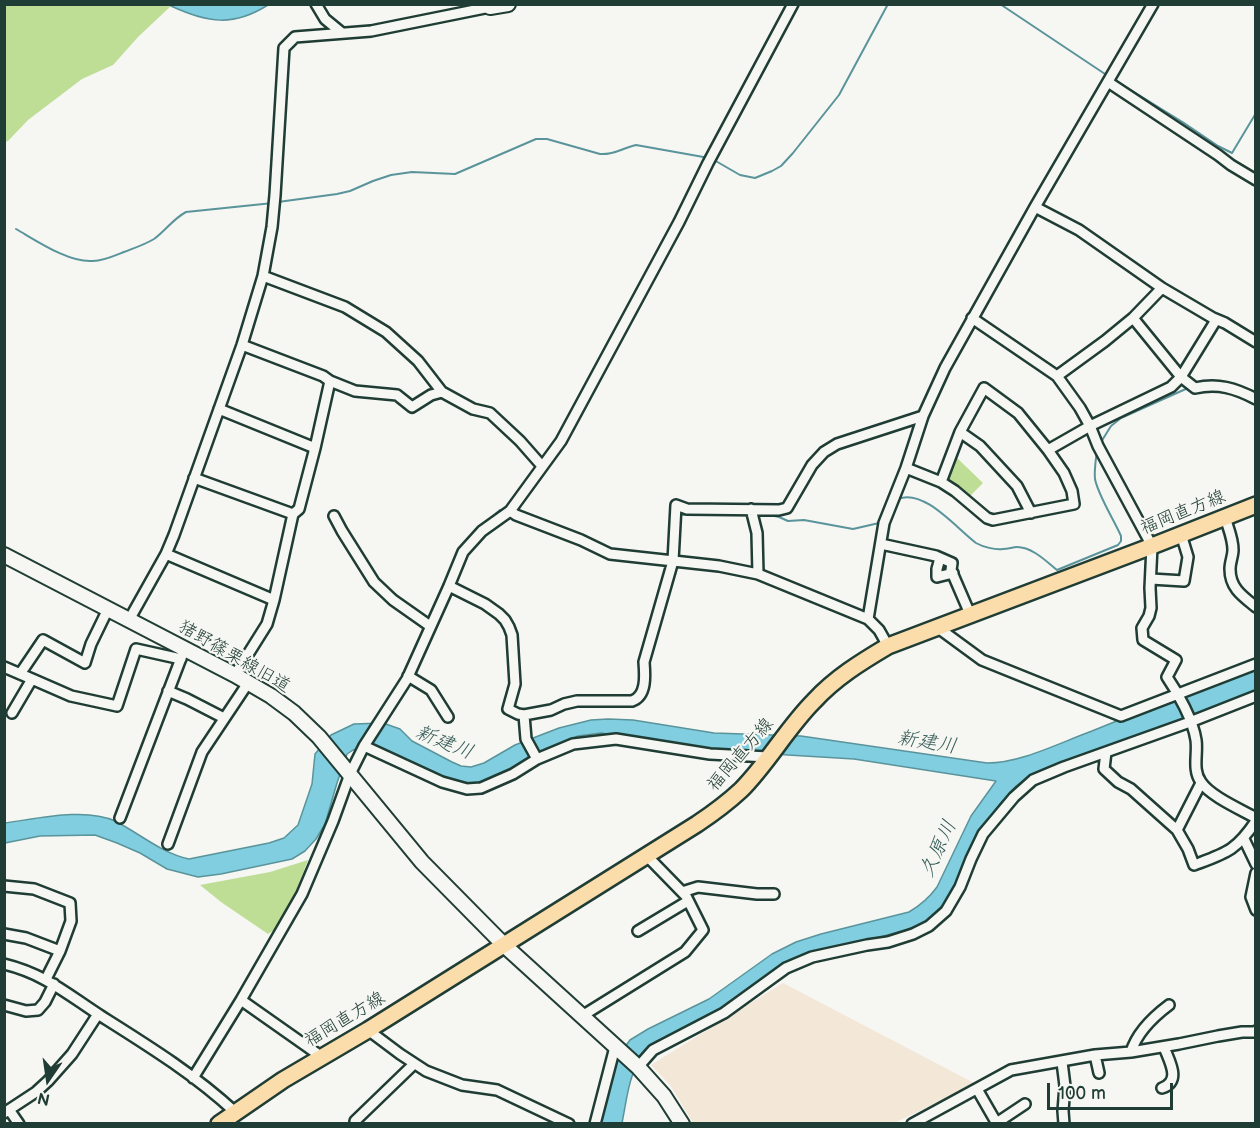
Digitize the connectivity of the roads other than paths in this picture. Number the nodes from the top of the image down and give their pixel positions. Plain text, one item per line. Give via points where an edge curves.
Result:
1 (316, 4) edge
2 (508, 4) edge
3 (794, 4) edge
4 (1153, 4) edge
5 (490, 6) edge
6 (342, 33) junction
7 (1108, 82) junction
8 (1256, 180) edge
9 (1035, 207) junction
10 (263, 276) junction
11 (1162, 288) junction
12 (972, 318) junction
13 (1132, 318) junction
14 (1216, 320) junction
15 (1256, 342) edge
16 (242, 345) junction
17 (1057, 376) junction
18 (1181, 377) junction
19 (330, 381) junction
20 (442, 392) junction
21 (1256, 399) edge
22 (219, 410) junction
23 (923, 416) junction
24 (1090, 426) junction
25 (960, 432) junction
26 (315, 448) junction
27 (1048, 450) junction
28 (542, 466) junction
29 (906, 468) junction
30 (194, 478) junction
31 (941, 482) junction
32 (1256, 505) edge
33 (751, 509) junction
34 (510, 511) junction
35 (1031, 513) junction
36 (293, 514) junction
37 (334, 516) dead end
38 (1225, 517) junction
39 (1181, 534) junction
40 (881, 544) junction
41 (1152, 546) junction
42 (166, 554) junction
43 (4, 555) edge
44 (940, 558) junction
45 (674, 561) junction
46 (953, 573) junction
47 (758, 574) junction
48 (1151, 579) junction
49 (449, 586) junction
50 (274, 600) junction
51 (1256, 606) edge
52 (108, 609) junction
53 (970, 614) junction
54 (868, 619) junction
55 (129, 620) junction
56 (430, 626) junction
57 (937, 627) junction
58 (888, 646) junction
59 (183, 654) junction
60 (1256, 664) edge
61 (4, 667) edge
62 (20, 674) junction
63 (235, 675) junction
64 (408, 676) junction
65 (32, 679) junction
66 (248, 683) junction
67 (168, 691) junction
68 (1179, 694) junction
69 (1256, 696) edge
70 (12, 713) dead end
71 (524, 715) junction
72 (448, 717) dead end
73 (224, 718) junction
74 (1190, 722) junction
75 (364, 746) junction
76 (1106, 752) junction
77 (768, 758) junction
78 (537, 759) junction
79 (350, 774) junction
80 (1201, 783) junction
81 (120, 818) dead end
82 (1256, 820) edge
83 (1177, 830) junction
84 (1244, 839) junction
85 (168, 844) dead end
86 (647, 856) junction
87 (1256, 864) edge
88 (1256, 873) edge
89 (4, 886) edge
90 (682, 892) junction
91 (774, 894) dead end
92 (688, 901) junction
93 (1256, 910) edge
94 (638, 931) dead end
95 (4, 934) edge
96 (504, 945) junction
97 (60, 951) junction
98 (4, 964) edge
99 (50, 982) junction
100 (241, 1000) junction
101 (4, 1005) edge
102 (1169, 1005) dead end
103 (98, 1014) junction
104 (582, 1016) junction
105 (368, 1030) junction
106 (1256, 1031) edge
107 (1164, 1047) junction
108 (618, 1049) junction
109 (1131, 1052) junction
110 (1095, 1055) junction
111 (322, 1057) junction
112 (1062, 1062) junction
113 (414, 1064) junction
114 (637, 1067) junction
115 (1099, 1073) dead end
116 (194, 1078) junction
117 (1162, 1088) dead end
118 (977, 1089) junction
119 (1025, 1104) dead end
120 (7, 1112) edge
121 (235, 1112) junction
122 (355, 1121) dead end
123 (995, 1123) edge
124 (19, 1124) edge
125 (219, 1124) edge
126 (569, 1124) edge
127 (595, 1124) edge
128 (682, 1124) edge
129 (912, 1124) edge
130 (1064, 1124) edge

1 - 6 street via 325,19
2 - 5 street
3 - 28 street via 574,418
4 - 7 street
5 - 6 street via 371,31
6 - 10 street via 295,37 284,48 276,195
7 - 8 street
7 - 9 street
9 - 11 street via 1079,230
9 - 12 street
10 - 16 street
10 - 20 street via 345,306 386,332 418,361
11 - 13 street
11 - 14 street
12 - 17 street
12 - 23 street
13 - 17 street
13 - 18 street
14 - 15 street
14 - 18 street
16 - 19 street
16 - 22 street
17 - 24 street
18 - 21 street via 1195,388 1226,386
18 - 24 street via 1172,387
19 - 20 street via 355,391 398,396 412,407
19 - 26 street
20 - 28 street via 473,409 490,413
22 - 26 street
22 - 30 street
23 - 29 street
23 - 33 street via 837,444 812,465 787,508
24 - 27 street
24 - 41 street
25 - 27 street via 984,388 1018,413
25 - 31 street
25 - 35 street via 1017,486
26 - 36 street via 299,508
27 - 35 street via 1064,473 1074,504
28 - 34 street
29 - 31 street
29 - 40 street via 884,523
30 - 36 street
30 - 42 street
31 - 35 street via 987,518
32 - 38 main road, 福岡直方線
33 - 45 street via 687,509 676,505
33 - 47 street via 757,534
34 - 45 street via 610,554
34 - 49 street via 465,549
36 - 50 street
37 - 56 street via 374,582
38 - 39 main road, 福岡直方線
38 - 51 street via 1232,537 1233,585
39 - 41 main road, 福岡直方線
39 - 48 street via 1188,557 1184,581
40 - 44 street
40 - 54 street
41 - 48 street
41 - 53 main road, 福岡直方線
42 - 50 street
42 - 55 street
43 - 52 street, 猪野篠栗線旧道
44 - 46 street via 952,563
44 - 46 street via 937,577
45 - 47 street
45 - 71 street via 644,662 644,685 638,699 577,701
46 - 53 street
47 - 54 street
48 - 68 street via 1151,608 1142,628 1143,640 1176,660 1167,677
49 - 56 street
49 - 71 street via 485,604 509,627 515,684 507,709
50 - 63 street via 267,624
52 - 55 street, 猪野篠栗線旧道
52 - 62 street via 85,663 43,640
53 - 57 main road, 福岡直方線
54 - 58 street
55 - 59 street, 猪野篠栗線旧道
56 - 64 street
57 - 58 main road, 福岡直方線
57 - 68 street via 982,660 1121,716
58 - 77 main road, 福岡直方線 via 813,701
59 - 63 street, 猪野篠栗線旧道
59 - 65 street via 136,649 117,706 71,696
59 - 67 street
60 - 68 street
61 - 62 street
62 - 65 street
63 - 66 street, 猪野篠栗線旧道
64 - 72 street via 430,690
64 - 75 street
65 - 70 street
66 - 73 street
66 - 79 street, 猪野篠栗線旧道 via 294,713
67 - 73 street
67 - 81 street
68 - 74 street
69 - 74 street
71 - 78 street via 526,739
73 - 85 street via 202,752
74 - 76 street
74 - 80 street
75 - 78 street via 442,782 467,789 481,788
75 - 79 street
76 - 83 street via 1104,769
76 - 114 street via 1033,780 1014,796 983,834 946,911 929,926 888,942 812,957 786,968 724,1013 653,1050
77 - 78 street via 710,754 616,739 573,744
77 - 86 main road, 福岡直方線 via 721,808
79 - 96 street, 猪野篠栗線旧道 via 422,862
79 - 100 street via 303,894
80 - 82 street
80 - 83 street
82 - 84 street
83 - 84 street via 1194,865 1233,849
84 - 87 street
86 - 90 street
86 - 96 main road, 福岡直方線
88 - 93 street via 1251,897
89 - 97 street via 34,889 70,903 71,921
90 - 91 street via 698,887
90 - 92 street
92 - 94 street
92 - 104 street via 703,930 685,952
95 - 97 street
96 - 104 street, 猪野篠栗線旧道
96 - 105 main road, 福岡直方線
97 - 99 street
98 - 99 street
99 - 101 street via 45,1002 38,1010
99 - 103 street
100 - 111 street
100 - 116 street
102 - 109 street via 1149,1022
103 - 116 street
103 - 120 street via 72,1054 48,1081
104 - 108 street, 猪野篠栗線旧道
105 - 111 main road, 福岡直方線
105 - 113 street
106 - 107 street
107 - 109 street
107 - 117 street via 1173,1077 1170,1085
108 - 114 street, 猪野篠栗線旧道
108 - 127 street
109 - 110 street
110 - 112 street
110 - 115 street
111 - 121 main road, 福岡直方線
112 - 118 street via 1011,1070
112 - 130 street
113 - 122 street
113 - 126 street via 462,1085 496,1090
114 - 128 street, 猪野篠栗線旧道 via 664,1096
116 - 121 street
118 - 123 street
118 - 129 street
119 - 123 street
120 - 124 street
121 - 125 main road, 福岡直方線

